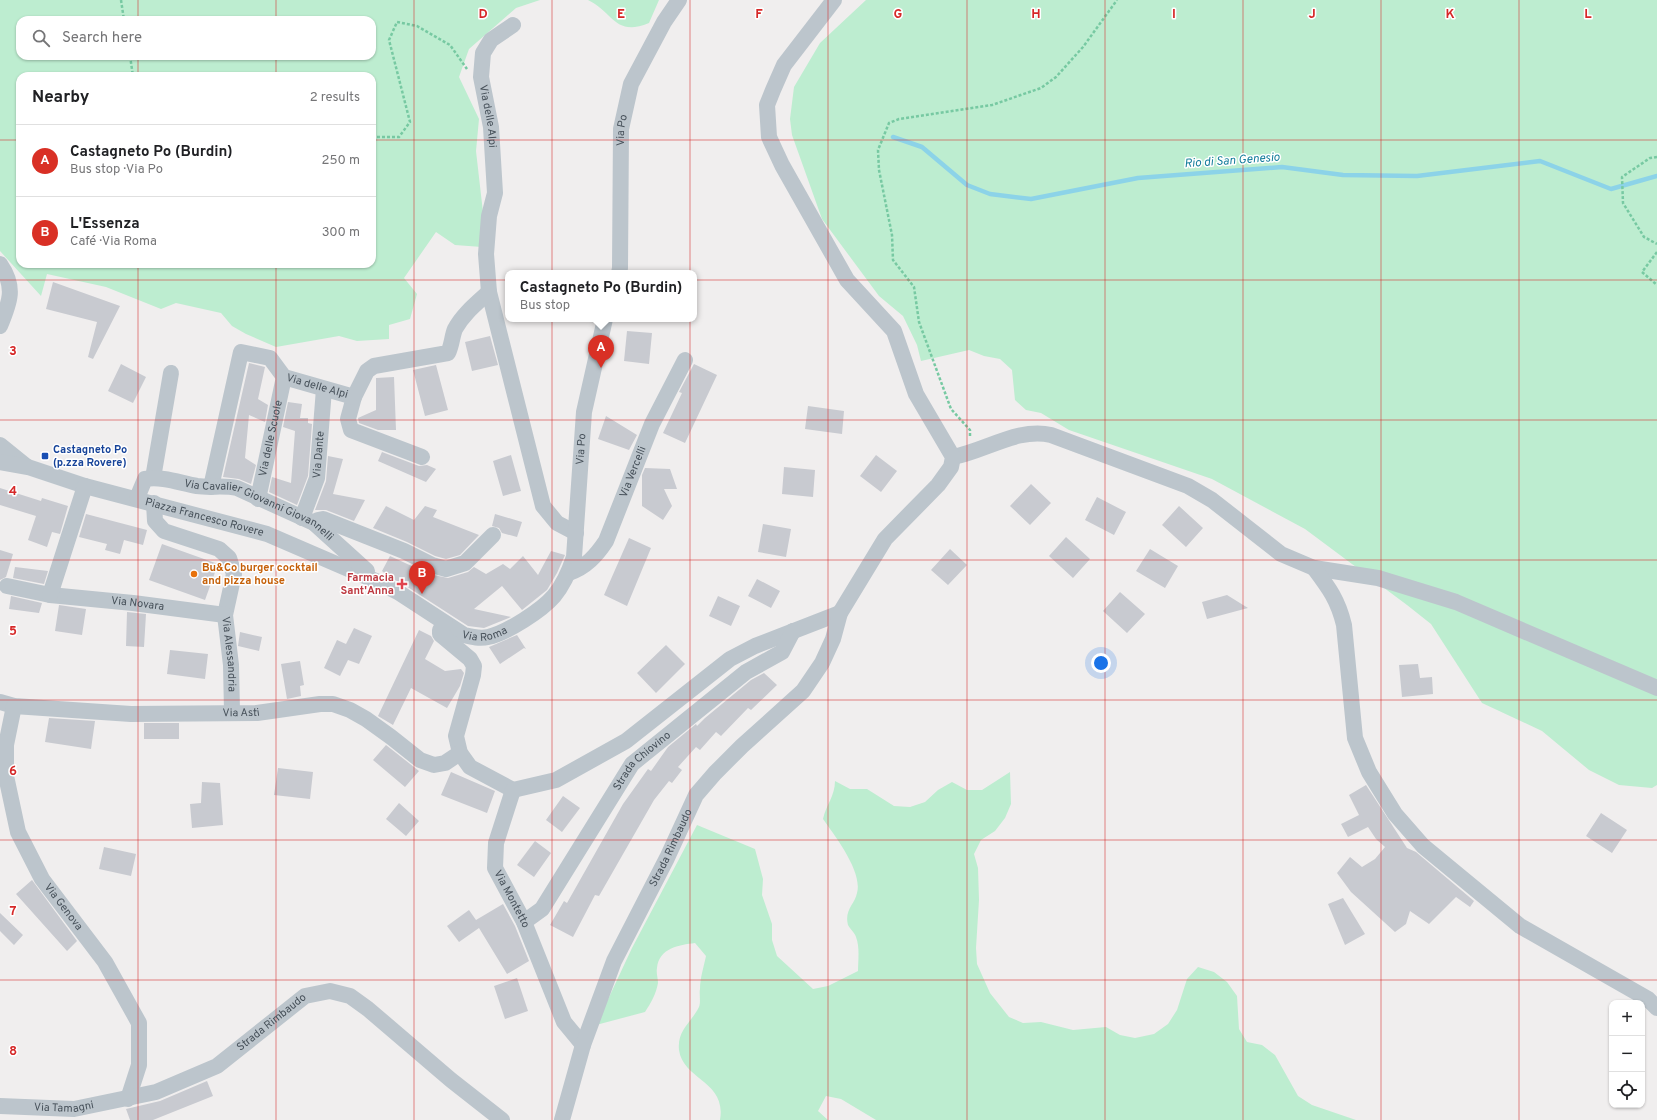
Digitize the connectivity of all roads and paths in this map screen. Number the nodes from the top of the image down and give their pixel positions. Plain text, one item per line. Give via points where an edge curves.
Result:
1 (121, 0) edge
2 (679, 0) edge
3 (834, 0) edge
4 (1117, 0) edge
5 (123, 16) edge
6 (513, 25) dead end
7 (131, 60) edge
8 (133, 72) edge
9 (470, 76) dead end
10 (376, 137) edge
11 (1657, 157) edge
12 (1657, 244) edge
13 (1657, 252) edge
14 (0, 264) edge
15 (620, 270) edge
16 (1657, 285) edge
17 (490, 292) junction
18 (604, 322) edge
19 (0, 326) edge
20 (685, 360) dead end
21 (171, 373) dead end
22 (284, 377) junction
23 (324, 389) junction
24 (354, 397) junction
25 (0, 445) edge
26 (960, 456) junction
27 (422, 458) dead end
28 (0, 462) edge
29 (28, 467) junction
30 (152, 478) junction
31 (85, 486) junction
32 (211, 487) junction
33 (137, 498) junction
34 (258, 499) junction
35 (154, 503) junction
36 (308, 520) junction
37 (576, 533) junction
38 (494, 535) dead end
39 (574, 557) joint
40 (1314, 568) junction
41 (569, 573) junction
42 (376, 581) junction
43 (7, 586) dead end
44 (50, 595) junction
45 (840, 613) junction
46 (225, 615) junction
47 (445, 624) junction
48 (793, 631) junction
49 (1657, 688) edge
50 (7, 704) edge
51 (232, 712) junction
52 (460, 753) junction
53 (513, 790) junction
54 (524, 922) junction
55 (1657, 1008) edge
56 (583, 1045) junction
57 (128, 1099) junction
58 (0, 1106) edge
59 (502, 1120) edge
60 (562, 1120) edge

1 - 5 path
2 - 15 street, Via Po via 664,22 629,92 621,129
3 - 26 street via 784,65 767,105 769,137 847,280 894,331 916,394
4 - 26 path via 1083,47 1056,77 1041,88 992,105 899,119 889,123 878,150 879,170 892,235 893,260 914,287 919,322 951,409 970,430
6 - 17 street, Via delle Alpi via 491,40 483,53 481,77 491,127 495,193 489,216 486,254
7 - 8 path
9 - 10 path via 450,45 417,26 397,22 389,40 410,122 399,137
11 - 12 path via 1650,158 1622,177 1622,203 1644,236
13 - 16 path via 1642,272
14 - 19 street via 8,275 11,294
17 - 24 street, Via delle Alpi via 466,314 455,330 448,352 374,366 367,371
17 - 37 street, Via delle Alpi via 543,506 557,523
18 - 37 street, Via Po via 584,412
20 - 41 street, Via Vercelli via 652,424 606,540 597,555 580,570
21 - 30 street
22 - 23 street, Via delle Alpi
22 - 32 street, Via delle Alpi via 270,358 241,352
22 - 34 street, Via delle Scuole
23 - 24 street, Via delle Alpi
23 - 36 street, Via Dante via 317,478
24 - 27 street via 348,418 350,430
25 - 29 street, Piazza Francesco Rovere
26 - 40 street via 1020,436 1042,433 1052,435 1188,486 1212,500 1281,554
26 - 45 street, Strada Rimbaudo via 938,484 885,539
28 - 29 street, Piazza Francesco Rovere
29 - 31 street, Piazza Francesco Rovere
30 - 32 street, Via Cavalier Giovanni Giovannelli
30 - 33 street via 145,479
31 - 33 street, Piazza Francesco Rovere
31 - 44 street
32 - 34 street, Via Cavalier Giovanni Giovannelli via 226,485
33 - 35 street, Piazza Francesco Rovere
34 - 36 street, Via Cavalier Giovanni Giovannelli
35 - 42 street, Piazza Francesco Rovere via 267,534
35 - 46 street, Via Alessandria via 155,521 164,531 219,549 229,558 234,574
36 - 38 street via 324,519 446,569 465,563
36 - 42 street, Via Cavalier Giovanni Giovannelli
37 - 39 street, Via Po
39 - 41 street, Via Roma
40 - 49 street via 1378,578 1456,602
40 - 55 street via 1340,607 1355,738 1369,772 1395,814 1423,846 1520,926 1648,999
41 - 47 street, Via Roma via 554,596 541,608 489,637 476,638 464,635
42 - 47 street, Via Roma via 398,592
43 - 44 street, Via Novara
44 - 46 street, Via Novara
45 - 48 street, Strada Chiovino
45 - 56 street, Strada Rimbaudo via 833,639 822,663 803,691 736,752 696,795 614,961
46 - 51 street, Via Alessandria via 231,665
47 - 52 street via 440,634 470,659 474,666 456,736
48 - 53 street, Strada Chiovino via 754,646 730,659 626,741 556,780
48 - 54 street, Strada Chiovino via 782,652 746,672 632,764 542,909
50 - 51 street, Via Asti via 131,714
50 - 57 street, Via Genova via 6,776 18,832 42,878 105,962 138,1023 139,1065
51 - 52 street, Via Asti via 257,713 333,704 366,719 420,760 434,765 445,763
52 - 53 street via 470,767
53 - 54 street, Via Montetto via 496,843 495,868
54 - 56 street, Via Montetto via 564,1022
56 - 60 street, Strada Rimbaudo
57 - 58 street, Via Tamagni via 74,1109
57 - 59 street, Strada Rimbaudo via 156,1092 217,1066 305,996 330,991 350,996 368,1009

